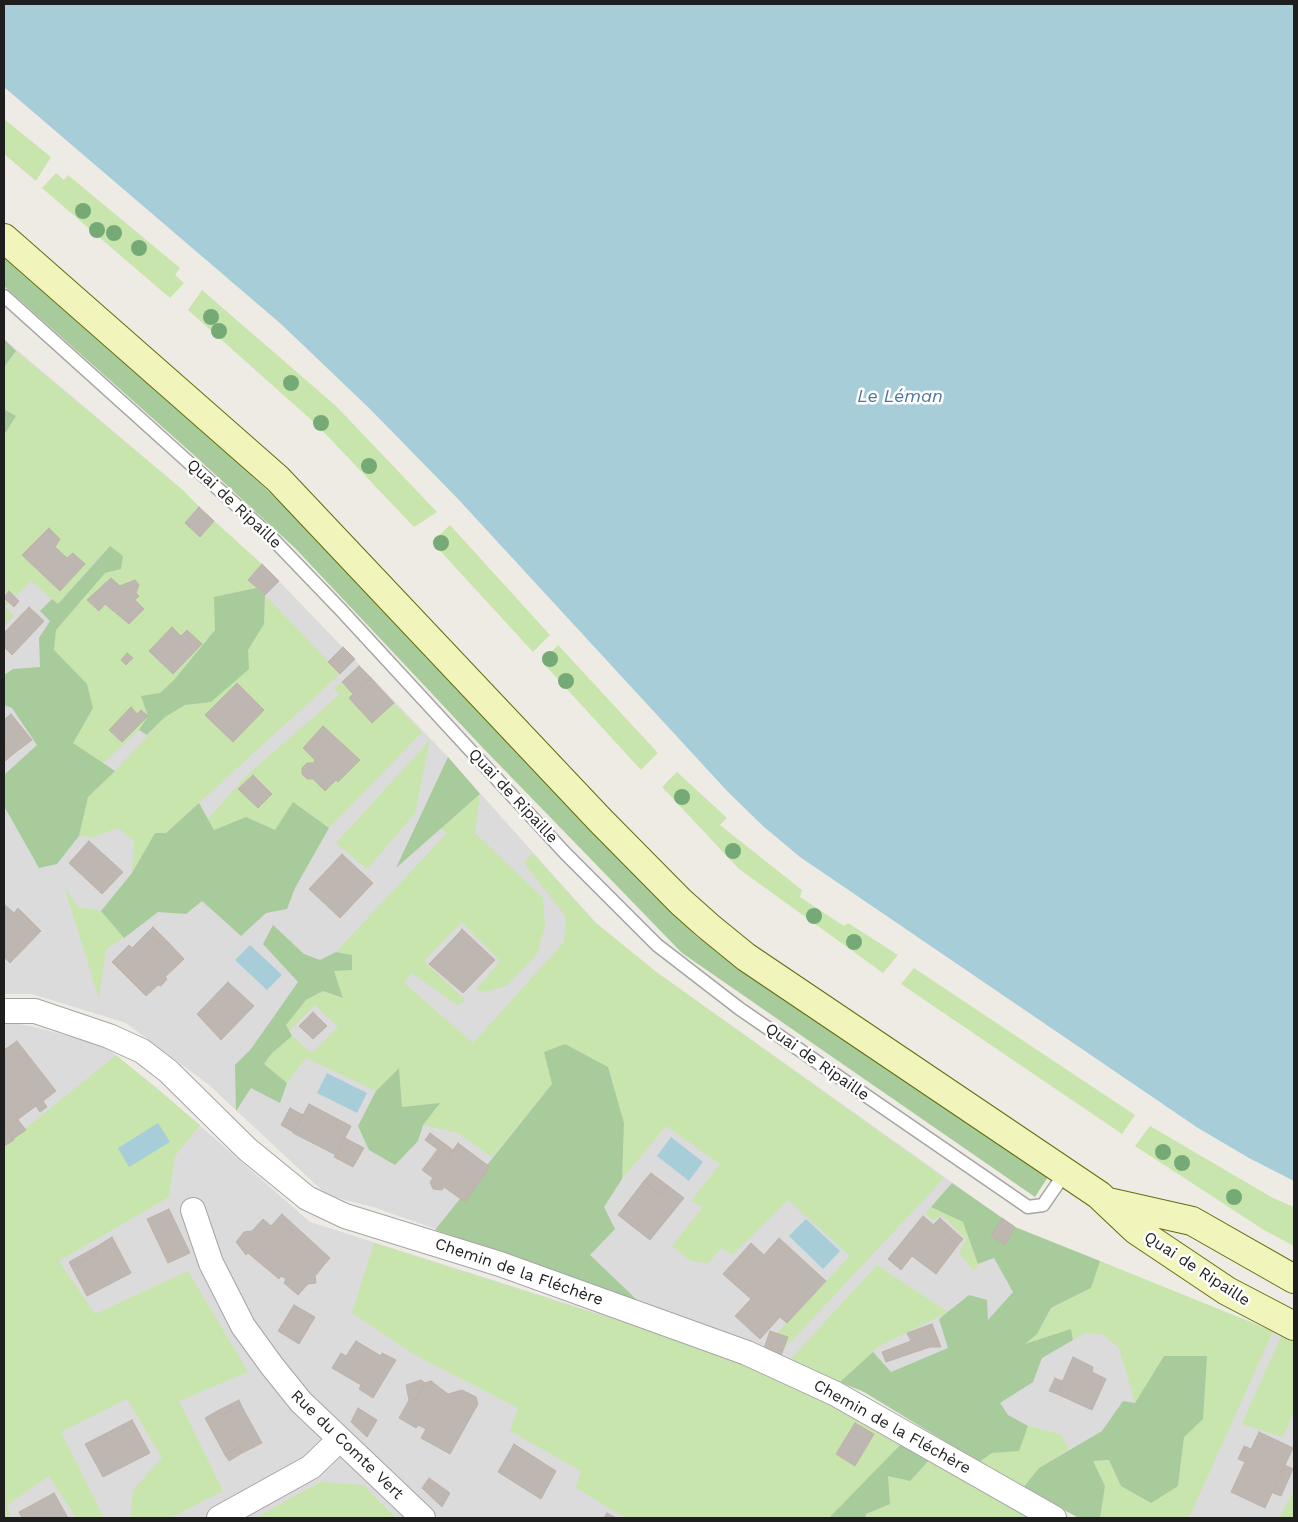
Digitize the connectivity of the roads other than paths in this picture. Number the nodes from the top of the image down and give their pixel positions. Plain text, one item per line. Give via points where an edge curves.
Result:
1 (4, 238) edge
2 (4, 296) edge
3 (4, 1011) edge
4 (1065, 1173) junction
5 (1108, 1202) junction
6 (193, 1210) dead end
7 (1294, 1280) edge
8 (1294, 1326) edge
9 (339, 1440) junction
10 (219, 1518) edge
11 (423, 1518) edge
12 (1054, 1518) edge

1 - 4 street, Quai de Ripaille via 278,479 681,902 746,957
2 - 4 lane, Quai de Ripaille via 266,532 565,852 657,945 740,1009 1028,1207 1043,1205
3 - 12 street, Chemin de la Fléchère via 35,1011 142,1051 168,1071 247,1149 307,1198 345,1216 500,1264 747,1353 836,1394
4 - 5 street, Quai de Ripaille
5 - 7 street, Quai de Ripaille via 1192,1221
5 - 8 street, Quai de Ripaille via 1136,1230 1215,1283
6 - 9 street, Rue du Comte Vert via 211,1263 243,1326 301,1402
9 - 10 street via 311,1467
9 - 11 street, Rue du Comte Vert

